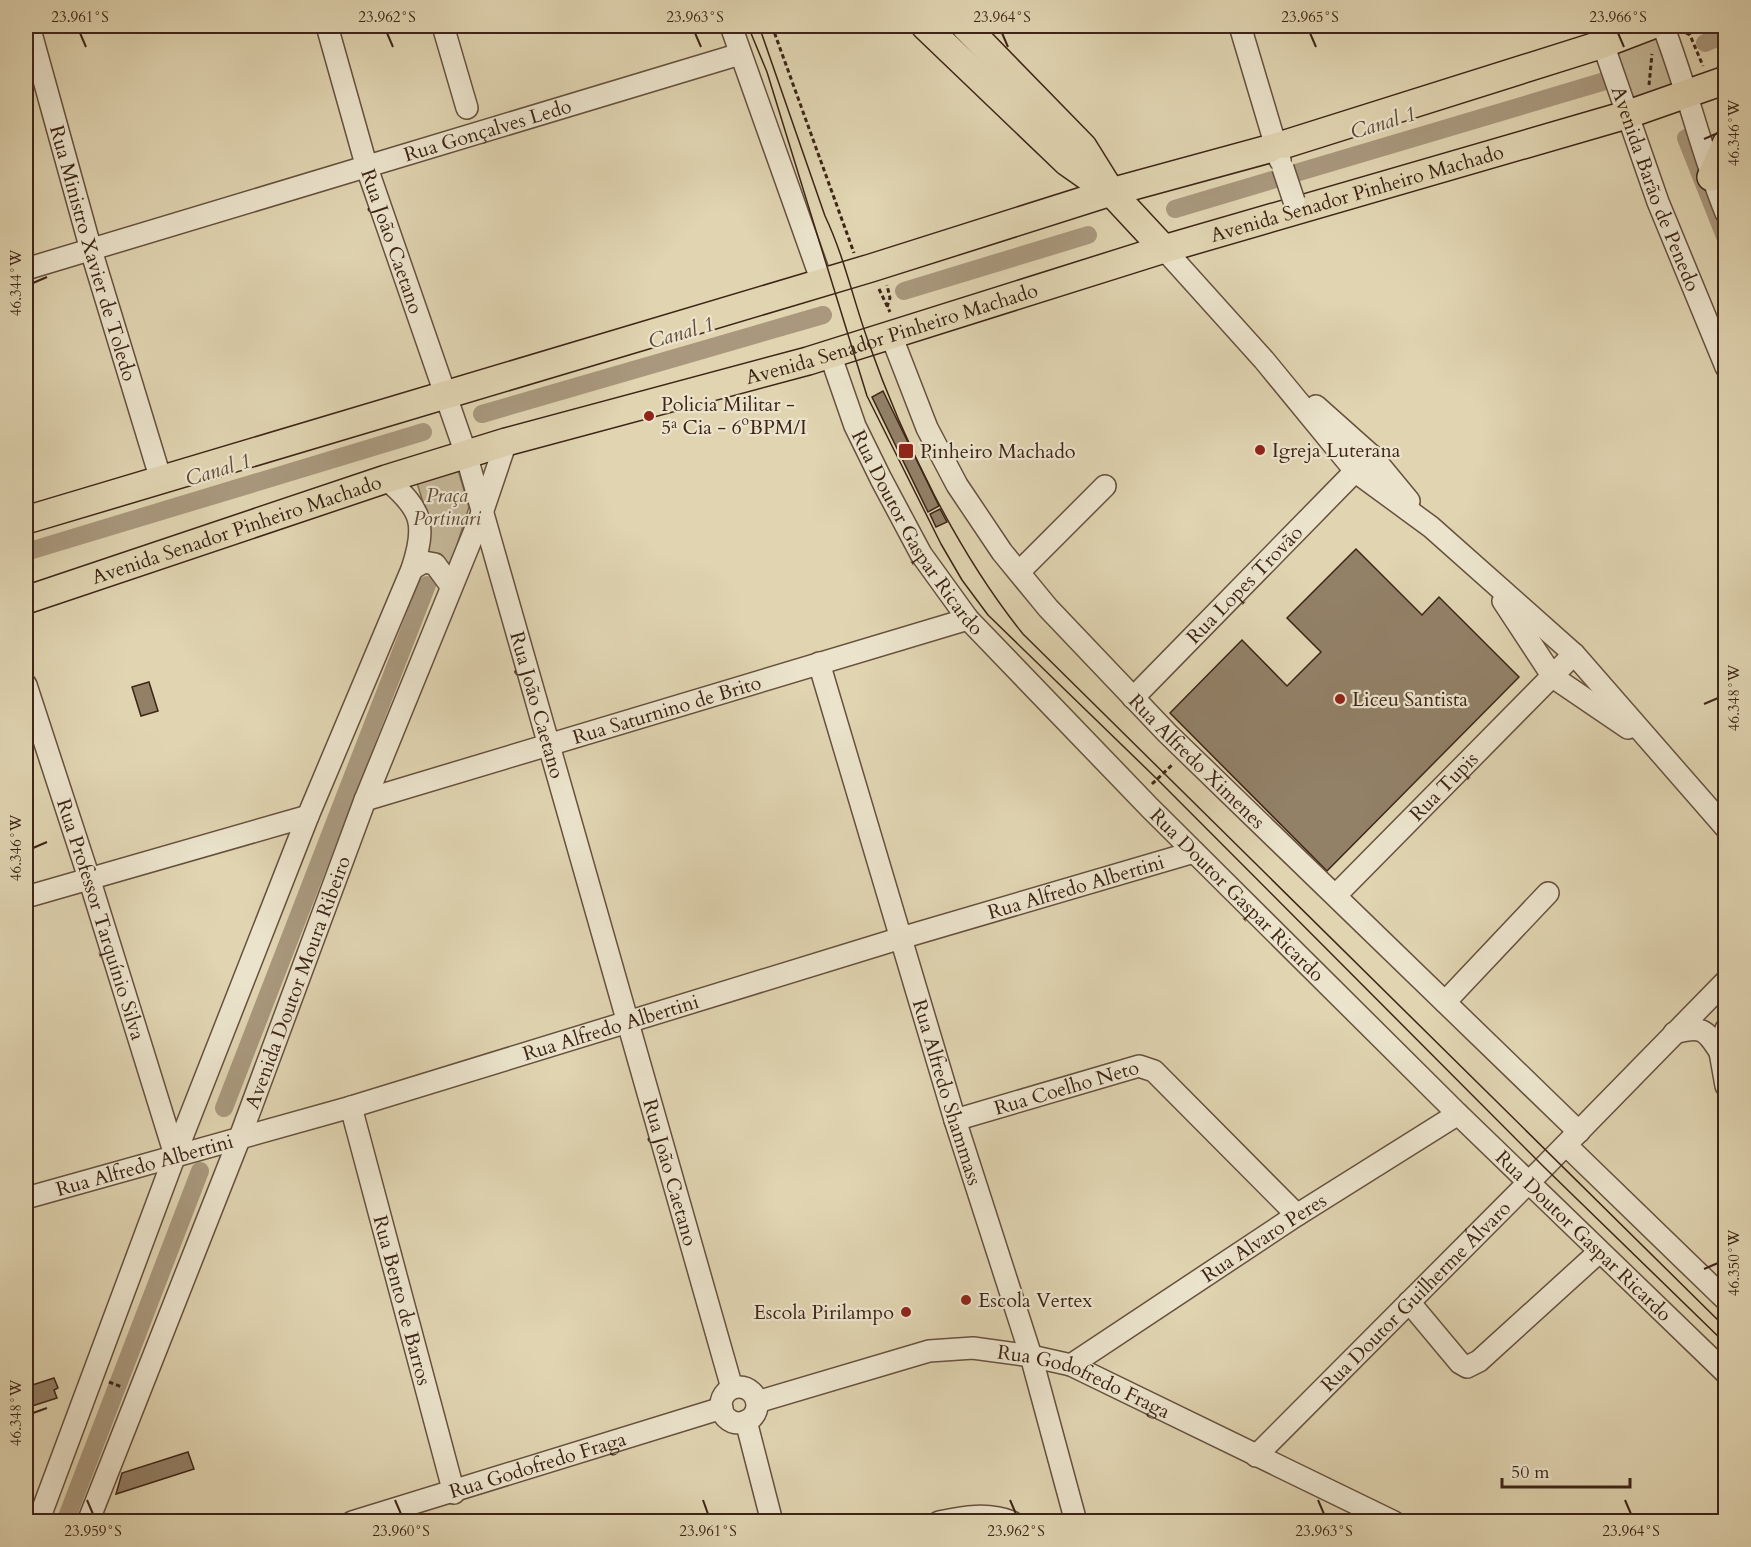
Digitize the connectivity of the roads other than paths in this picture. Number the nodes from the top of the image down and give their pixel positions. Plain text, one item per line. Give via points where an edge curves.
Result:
1 (29, 26) edge
2 (327, 26) edge
3 (443, 26) edge
4 (731, 26) edge
5 (925, 26) edge
6 (965, 26) edge
7 (1240, 26) edge
8 (1650, 26) edge
9 (1663, 26) edge
10 (1606, 44) edge
11 (740, 54) junction
12 (1725, 80) edge
13 (1687, 90) junction
14 (467, 108) dead end
15 (1625, 112) junction
16 (1725, 144) edge
17 (1280, 158) junction
18 (367, 168) junction
19 (1711, 177) junction
20 (1111, 192) junction
21 (1295, 206) junction
22 (1725, 213) edge
23 (1164, 249) junction
24 (91, 250) junction
25 (26, 269) edge
26 (822, 282) junction
27 (895, 326) junction
28 (830, 354) junction
29 (1264, 360) junction
30 (1725, 367) edge
31 (448, 400) junction
32 (506, 442) junction
33 (464, 450) junction
34 (1371, 455) junction
35 (1356, 472) junction
36 (386, 479) junction
37 (161, 480) junction
38 (1105, 486) dead end
39 (482, 513) junction
40 (26, 520) edge
41 (1431, 527) junction
42 (412, 569) junction
43 (1019, 572) junction
44 (1489, 579) junction
45 (451, 586) junction
46 (26, 600) edge
47 (968, 619) junction
48 (1574, 654) junction
49 (819, 663) junction
50 (1553, 677) junction
51 (26, 685) edge
52 (1133, 698) junction
53 (548, 743) junction
54 (1653, 746) junction
55 (364, 800) junction
56 (308, 816) junction
57 (1723, 824) edge
58 (1194, 852) junction
59 (89, 878) junction
60 (1548, 893) dead end
61 (1336, 895) junction
62 (26, 897) edge
63 (901, 938) junction
64 (1725, 981) edge
65 (1445, 1002) junction
66 (627, 1022) junction
67 (1725, 1029) edge
68 (1674, 1033) junction
69 (1720, 1052) junction
70 (1725, 1086) edge
71 (351, 1107) junction
72 (1458, 1114) junction
73 (955, 1120) junction
74 (1573, 1138) junction
75 (234, 1139) junction
76 (180, 1153) junction
77 (1529, 1183) junction
78 (26, 1198) edge
79 (1297, 1215) junction
80 (1599, 1252) junction
81 (1725, 1300) edge
82 (1409, 1302) junction
83 (1031, 1356) junction
84 (1071, 1365) junction
85 (1725, 1373) edge
86 (732, 1389) junction
87 (757, 1402) junction
88 (722, 1408) junction
89 (746, 1421) junction
90 (1256, 1456) junction
91 (454, 1493) junction
92 (38, 1521) edge
93 (88, 1521) edge
94 (352, 1521) edge
95 (772, 1521) edge
96 (939, 1521) edge
97 (1012, 1521) edge
98 (1076, 1521) edge
99 (1394, 1521) edge

1 - 24 street, Rua Ministro Xavier de Toledo
2 - 18 street, Rua João Caetano
3 - 14 street
4 - 11 street
5 - 20 main road via 1066,162
6 - 20 main road via 1083,147
7 - 17 street
8 - 10 main road
9 - 13 street
10 - 15 street, Avenida Barão de Penedo
10 - 17 main road
11 - 18 street, Rua Gonçalves Ledo
11 - 26 street
12 - 13 main road, Avenida Senador Pinheiro Machado
13 - 15 main road, Avenida Senador Pinheiro Machado
13 - 19 street
15 - 21 main road, Avenida Senador Pinheiro Machado
15 - 30 street, Avenida Barão de Penedo
16 - 19 main road
17 - 20 main road
17 - 21 street, bridge
18 - 24 street, Rua Gonçalves Ledo
18 - 31 street, Rua João Caetano
19 - 22 street
20 - 23 main road
20 - 26 main road via 874,277
21 - 23 main road, Avenida Senador Pinheiro Machado
23 - 27 main road, Avenida Senador Pinheiro Machado
23 - 29 street
24 - 25 street, Rua Gonçalves Ledo
24 - 37 street, Rua Ministro Xavier de Toledo
26 - 31 main road
27 - 28 main road, Avenida Senador Pinheiro Machado
27 - 43 street, Rua Alfredo Ximenes via 927,428 972,510
28 - 32 main road, Avenida Senador Pinheiro Machado
28 - 47 street, Rua Doutor Gaspar Ricardo via 855,426 890,497 921,554
29 - 34 street
29 - 35 street
31 - 33 street, Rua João Caetano
31 - 37 main road
32 - 33 main road, Avenida Senador Pinheiro Machado
32 - 39 street, Avenida Doutor Moura Ribeiro
33 - 36 main road, Avenida Senador Pinheiro Machado
33 - 39 street, Rua João Caetano
34 - 35 street, Rua Lopes Trovão
34 - 41 street
35 - 41 street
35 - 52 street, Rua Lopes Trovão
36 - 42 street via 417,510 421,527
36 - 46 main road, Avenida Senador Pinheiro Machado
37 - 40 main road
38 - 43 street
39 - 45 street, Avenida Doutor Moura Ribeiro
39 - 53 street, Rua João Caetano
41 - 44 street
42 - 45 street via 424,562 435,564
42 - 56 street
43 - 52 street, Rua Alfredo Ximenes
44 - 48 street
44 - 50 street
45 - 55 street, Avenida Doutor Moura Ribeiro
47 - 49 street, Rua Saturnino de Brito
47 - 58 street, Rua Doutor Gaspar Ricardo
48 - 50 street, Rua Tupis
48 - 54 street
49 - 53 street, Rua Saturnino de Brito
49 - 63 street, Rua Alfredo Shammass
50 - 54 street
50 - 61 street, Rua Tupis
51 - 59 street, Rua Professor Tarquínio Silva
52 - 61 street, Rua Alfredo Ximenes
53 - 55 street, Rua Saturnino de Brito
53 - 66 street, Rua João Caetano
54 - 57 street
55 - 75 street, Avenida Doutor Moura Ribeiro
56 - 59 street
56 - 76 street
58 - 63 street, Rua Alfredo Albertini
58 - 72 street, Rua Doutor Gaspar Ricardo
59 - 62 street
59 - 76 street, Rua Professor Tarquínio Silva
60 - 65 street
61 - 65 street, Rua Alfredo Ximenes
63 - 66 street, Rua Alfredo Albertini
63 - 73 street, Rua Alfredo Shammass
64 - 68 street, Rua Doutor Guilherme Álvaro
65 - 74 street, Rua Alfredo Ximenes
66 - 71 street, Rua Alfredo Albertini
66 - 86 street, Rua João Caetano
67 - 69 street
68 - 69 street via 1703,1030
68 - 74 street, Rua Doutor Guilherme Álvaro
69 - 70 street
71 - 75 street, Rua Alfredo Albertini
71 - 91 street, Rua Bento de Barros
72 - 77 street, Rua Doutor Gaspar Ricardo
72 - 79 street, Rua Alvaro Peres
73 - 79 street, Rua Coelho Neto via 1139,1066 1154,1071
73 - 83 street, Rua Alfredo Shammass
74 - 77 street, Rua Doutor Guilherme Álvaro
74 - 81 street, Rua Alfredo Ximenes
75 - 76 street, Rua Alfredo Albertini
75 - 93 street, Avenida Doutor Moura Ribeiro
76 - 78 street, Rua Alfredo Albertini
76 - 92 street
77 - 80 street, Rua Doutor Gaspar Ricardo
77 - 82 street, Rua Doutor Guilherme Álvaro
79 - 84 street, Rua Alvaro Peres
80 - 82 street via 1479,1361 1467,1367
80 - 85 street, Rua Doutor Gaspar Ricardo
82 - 90 street, Rua Doutor Guilherme Álvaro
83 - 84 street, Rua Godofredo Fraga
83 - 87 street, Rua Godofredo Fraga via 973,1348 930,1351
83 - 98 street, Rua Alfredo Shammass
84 - 90 street, Rua Godofredo Fraga
86 - 87 street via 747,1389
86 - 88 street via 723,1397
87 - 89 street via 755,1413
88 - 89 street via 731,1420
88 - 91 street, Rua Godofredo Fraga
89 - 95 street
90 - 99 street, Rua Godofredo Fraga
91 - 94 street, Rua Godofredo Fraga
96 - 97 street via 975,1516

